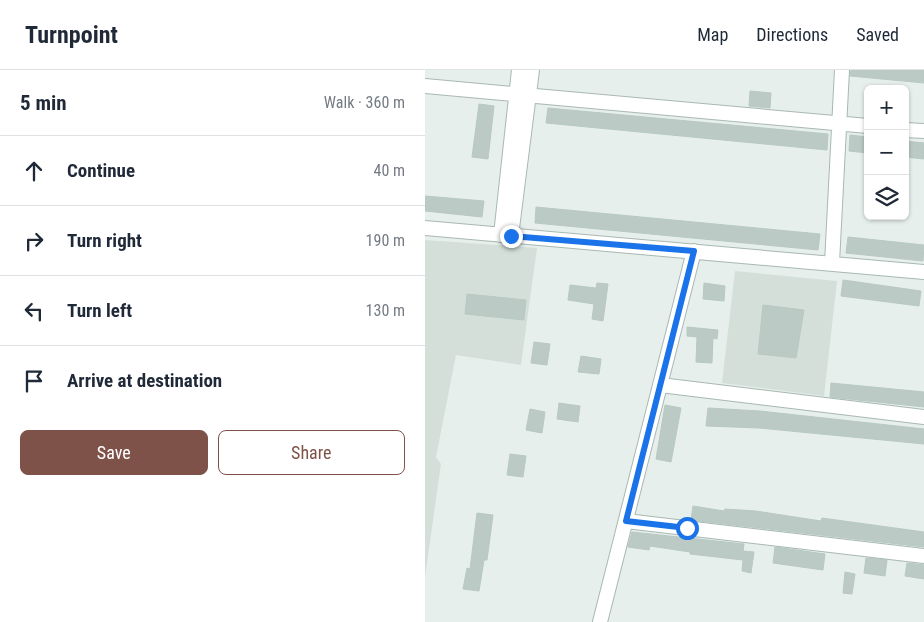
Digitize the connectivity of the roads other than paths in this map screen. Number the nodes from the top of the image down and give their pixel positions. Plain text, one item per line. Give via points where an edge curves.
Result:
1 (519, 70) edge
2 (532, 70) edge
3 (842, 70) edge
4 (425, 86) edge
5 (523, 94) junction
6 (839, 123) junction
7 (864, 126) edge
8 (909, 130) edge
9 (924, 132) edge
10 (425, 228) edge
11 (506, 236) junction
12 (694, 251) junction
13 (832, 263) junction
14 (924, 272) edge
15 (660, 385) junction
16 (924, 417) edge
17 (626, 521) junction
18 (924, 556) edge
19 (600, 622) edge

1 - 5 street
2 - 5 street
3 - 6 street
4 - 5 street
5 - 6 street
5 - 11 street
6 - 7 street
6 - 13 street
8 - 9 street
10 - 11 street
11 - 12 street
12 - 13 street
12 - 15 street
13 - 14 street
15 - 16 street
15 - 17 street
17 - 18 street
17 - 19 street

